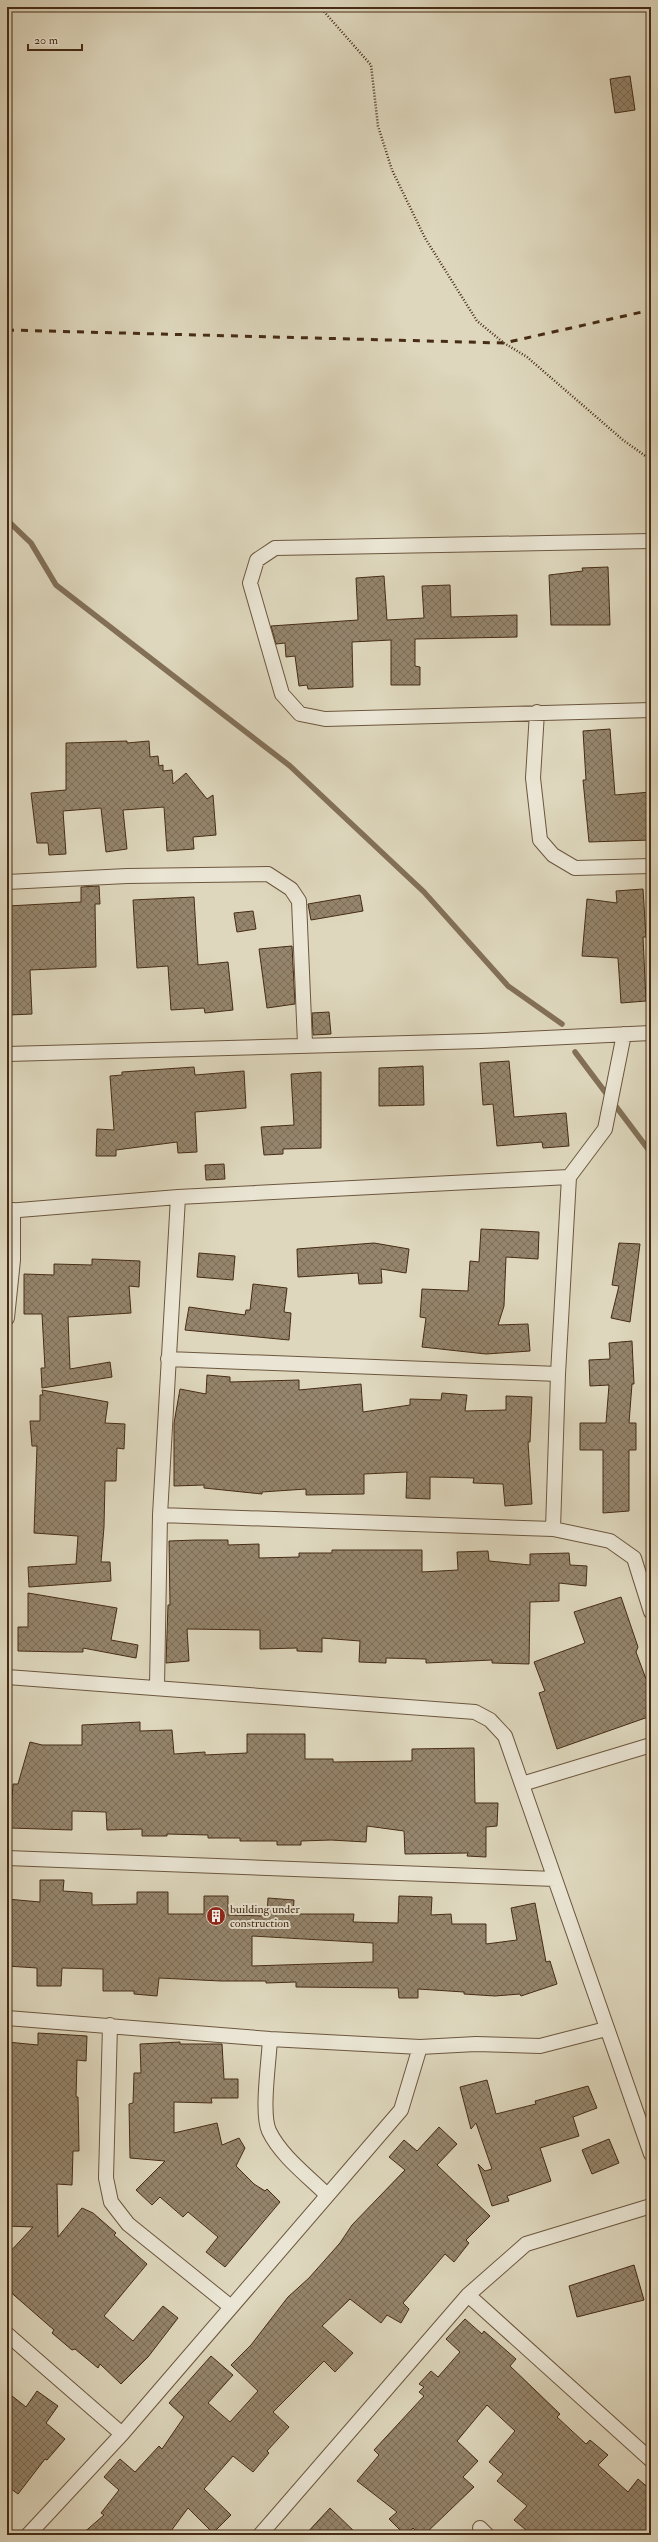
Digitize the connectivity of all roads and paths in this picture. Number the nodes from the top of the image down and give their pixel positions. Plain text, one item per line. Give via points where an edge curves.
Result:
1 (320, 7) edge
2 (651, 460) edge
3 (651, 541) edge
4 (651, 710) edge
5 (537, 712) junction
6 (651, 866) edge
7 (7, 882) edge
8 (651, 1033) edge
9 (624, 1034) junction
10 (305, 1044) junction
11 (7, 1054) edge
12 (569, 1177) junction
13 (178, 1197) junction
14 (10, 1211) edge
15 (7, 1318) edge
16 (168, 1359) junction
17 (558, 1374) junction
18 (160, 1515) junction
19 (553, 1529) junction
20 (651, 1612) edge
21 (7, 1677) edge
22 (157, 1687) junction
23 (651, 1745) edge
24 (522, 1784) junction
25 (7, 1858) edge
26 (555, 1879) junction
27 (7, 2018) edge
28 (110, 2025) junction
29 (606, 2029) junction
30 (270, 2039) junction
31 (420, 2047) junction
32 (651, 2154) edge
33 (327, 2195) junction
34 (651, 2206) edge
35 (468, 2294) junction
36 (230, 2307) junction
37 (7, 2334) edge
38 (122, 2434) junction
39 (651, 2460) edge
40 (28, 2535) edge
41 (260, 2535) edge

1 - 2 path via 371,65 378,126 392,170 425,238 477,321 504,343 527,357 623,440
3 - 5 street via 275,548 257,560 250,583 282,694 300,714 325,719
4 - 5 street
5 - 6 street via 533,778 540,840 553,855 575,868
7 - 10 street via 127,876 268,874 291,890 299,901
8 - 9 street
9 - 10 street via 481,1041
9 - 12 street via 605,1129
10 - 11 street
12 - 13 street
12 - 17 street
13 - 14 street
13 - 16 street
14 - 15 street via 13,1260
16 - 17 street
16 - 18 street
17 - 19 street
18 - 19 street
18 - 22 street
19 - 20 street via 610,1541 634,1558
21 - 22 street
22 - 24 street via 475,1712 490,1720 505,1736
23 - 24 street
24 - 26 street
25 - 26 street
26 - 29 street
27 - 28 street
28 - 30 street
28 - 36 street via 106,2178 111,2202 128,2224
29 - 31 street via 540,2046 476,2044
29 - 32 street
30 - 31 street
30 - 33 street via 266,2113 269,2130 278,2146
31 - 33 street via 401,2110
33 - 36 street
34 - 35 street via 526,2244
35 - 39 street
35 - 41 street
36 - 38 street
37 - 38 street
38 - 40 street

